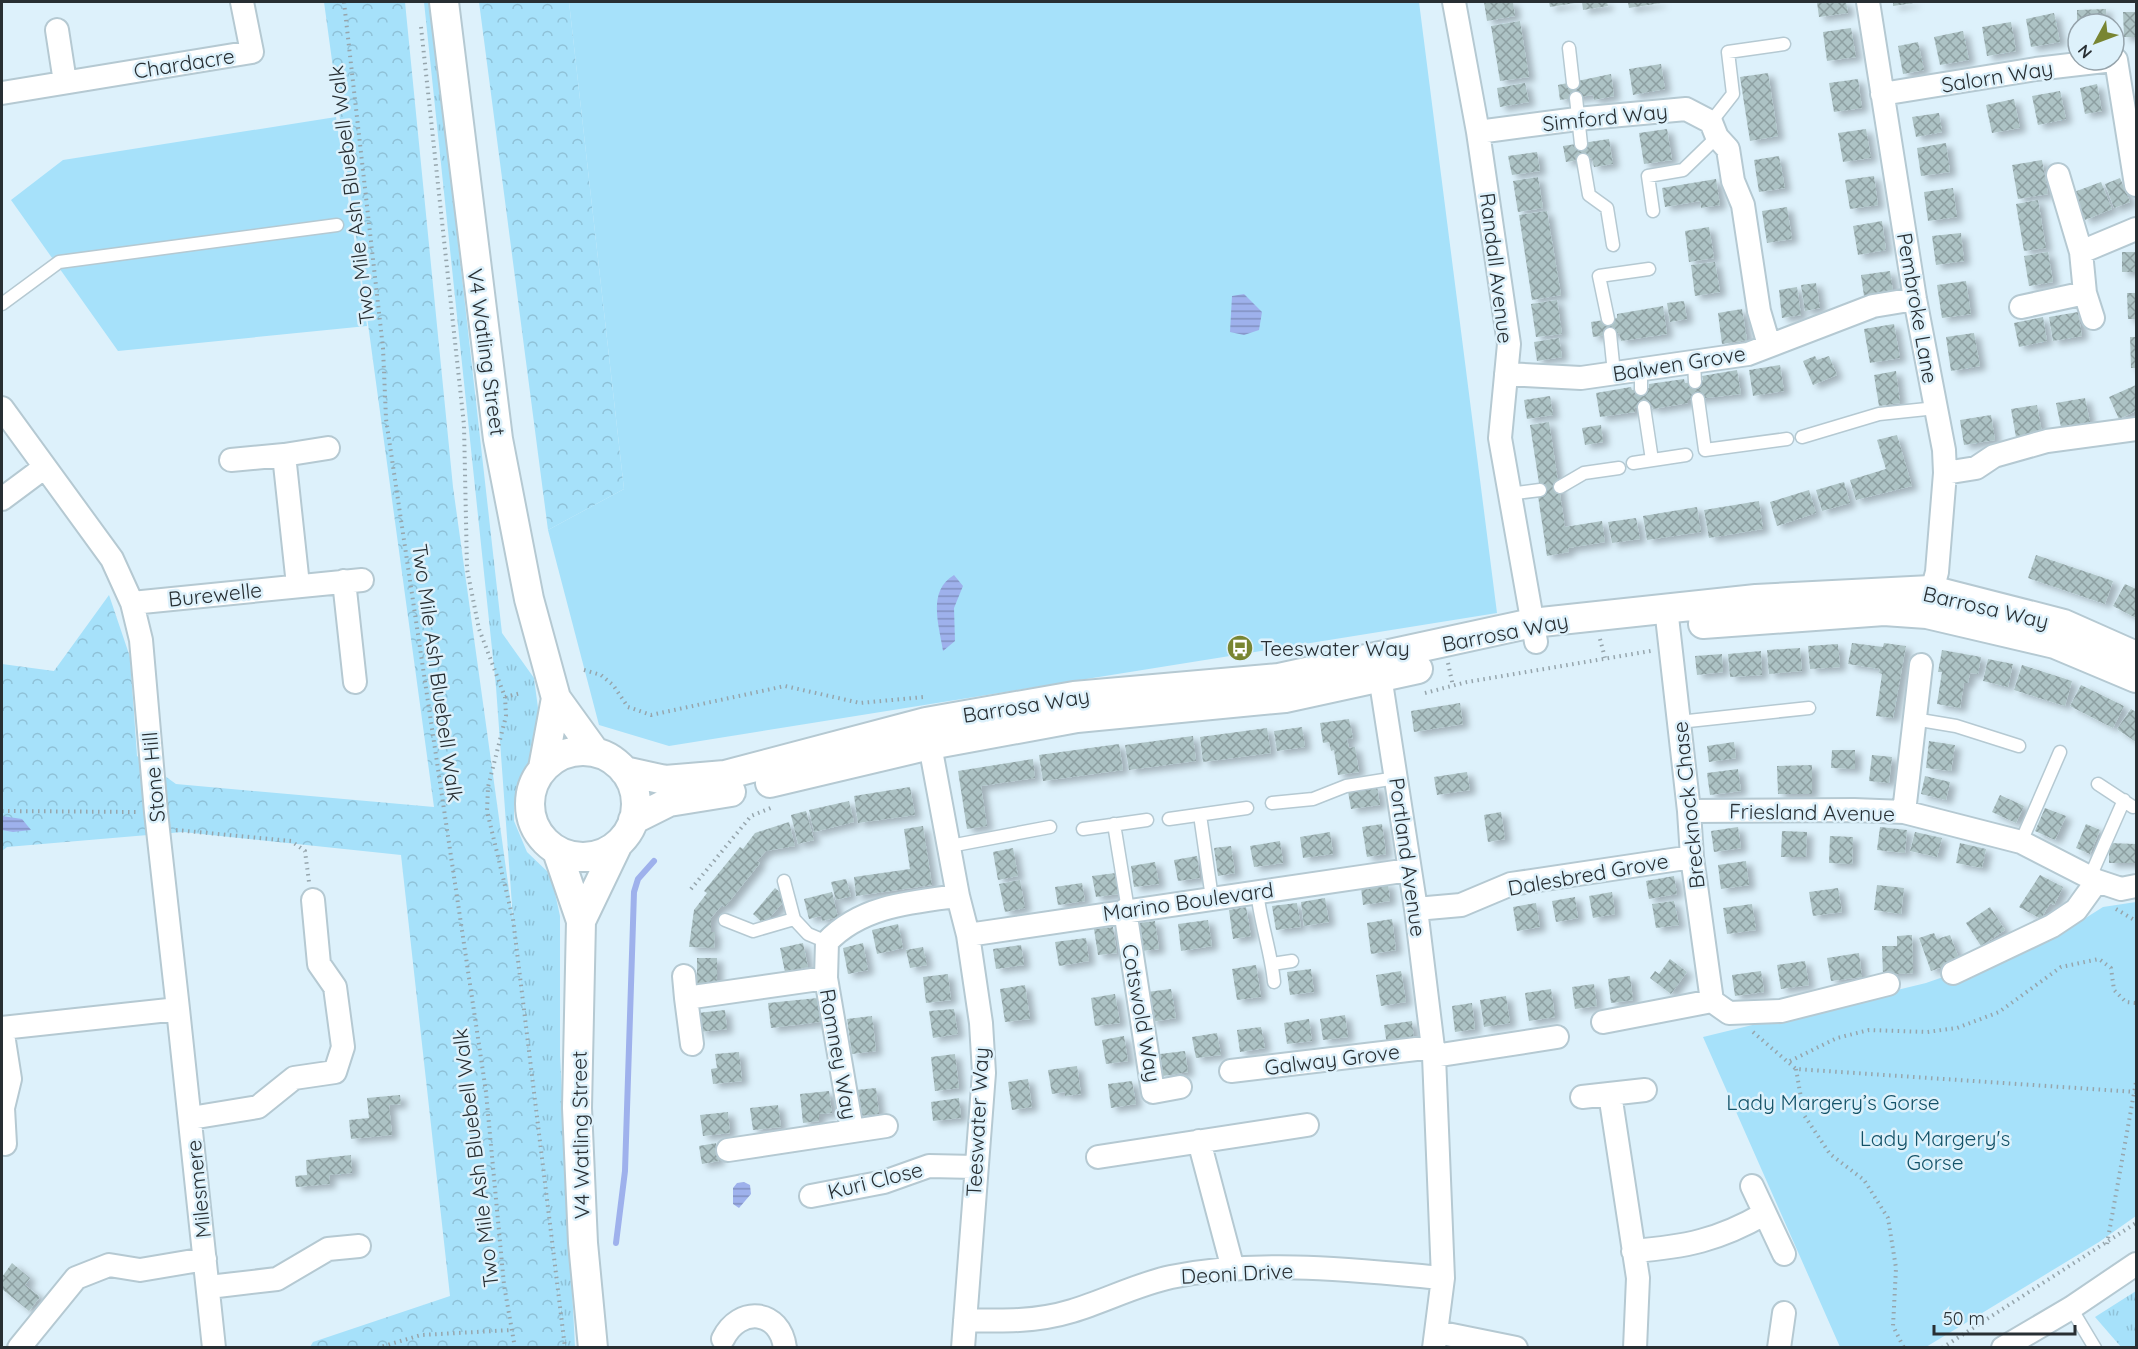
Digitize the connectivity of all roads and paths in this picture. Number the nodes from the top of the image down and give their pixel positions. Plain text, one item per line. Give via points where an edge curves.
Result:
1 (242, 2) edge
2 (344, 2) edge
3 (444, 2) edge
4 (1454, 2) edge
5 (1868, 2) edge
6 (421, 25) dead end
7 (57, 30) dead end
8 (1784, 44) dead end
9 (1569, 48) dead end
10 (2066, 66) edge
11 (2122, 72) edge
12 (65, 82) junction
13 (1574, 82) dead end
14 (2, 93) edge
15 (1882, 94) junction
16 (1576, 108) junction
17 (1714, 130) junction
18 (1478, 132) junction
19 (1581, 144) dead end
20 (1583, 160) dead end
21 (2058, 175) dead end
22 (2136, 185) edge
23 (1653, 211) dead end
24 (336, 225) dead end
25 (2136, 229) edge
26 (1613, 245) dead end
27 (2081, 252) junction
28 (1649, 269) dead end
29 (2085, 293) junction
30 (1915, 299) junction
31 (2, 304) edge
32 (2021, 307) dead end
33 (2093, 318) dead end
34 (1608, 319) dead end
35 (1610, 334) dead end
36 (1769, 345) junction
37 (1614, 373) junction
38 (1506, 374) junction
39 (1698, 399) dead end
40 (1644, 407) dead end
41 (2, 408) edge
42 (1936, 408) junction
43 (2136, 429) edge
44 (1802, 437) dead end
45 (1787, 439) dead end
46 (328, 448) dead end
47 (284, 455) junction
48 (1686, 455) dead end
49 (231, 460) dead end
50 (1652, 460) junction
51 (1633, 462) dead end
52 (45, 467) junction
53 (1618, 468) dead end
54 (1945, 473) junction
55 (1560, 487) dead end
56 (1540, 490) dead end
57 (1509, 494) junction
58 (2, 499) edge
59 (298, 585) junction
60 (1929, 602) junction
61 (132, 603) junction
62 (1669, 627) junction
63 (1534, 633) junction
64 (2136, 656) edge
65 (1921, 665) dead end
66 (1379, 668) junction
67 (2136, 678) edge
68 (355, 682) dead end
69 (521, 693) dead end
70 (1419, 694) dead end
71 (506, 698) junction
72 (556, 698) junction
73 (1809, 708) dead end
74 (1914, 719) junction
75 (1679, 722) junction
76 (928, 733) junction
77 (2019, 746) dead end
78 (595, 752) junction
79 (2060, 752) dead end
80 (543, 768) junction
81 (624, 771) junction
82 (1396, 778) junction
83 (2098, 784) dead end
84 (1272, 803) dead end
85 (777, 805) dead end
86 (1247, 808) dead end
87 (2, 811) edge
88 (1689, 811) junction
89 (1904, 812) junction
90 (1200, 815) junction
91 (1169, 819) dead end
92 (157, 820) junction
93 (633, 820) junction
94 (1147, 820) dead end
95 (1114, 824) junction
96 (1050, 826) dead end
97 (1083, 829) dead end
98 (2021, 842) junction
99 (618, 844) junction
100 (950, 846) junction
101 (557, 851) junction
102 (1692, 857) junction
103 (1409, 870) junction
104 (2093, 879) junction
105 (784, 881) dead end
106 (2136, 886) edge
107 (691, 889) dead end
108 (1257, 891) junction
109 (958, 896) junction
110 (1212, 898) junction
111 (313, 900) joint
112 (1416, 909) junction
113 (1126, 910) junction
114 (794, 919) junction
115 (725, 920) dead end
116 (581, 921) junction
117 (968, 935) junction
118 (827, 942) junction
119 (1292, 961) dead end
120 (1272, 964) junction
121 (1953, 973) dead end
122 (826, 978) junction
123 (1274, 982) dead end
124 (1888, 984) dead end
125 (2136, 1003) edge
126 (1721, 1007) junction
127 (178, 1009) junction
128 (1603, 1022) dead end
129 (2, 1028) edge
130 (1557, 1036) dead end
131 (692, 1044) dead end
132 (1434, 1052) junction
133 (1790, 1061) junction
134 (1796, 1069) junction
135 (1230, 1071) dead end
136 (2136, 1082) edge
137 (1180, 1087) dead end
138 (1645, 1090) dead end
139 (2135, 1092) edge
140 (1610, 1094) junction
141 (1582, 1097) dead end
142 (191, 1118) junction
143 (1307, 1125) dead end
144 (886, 1126) dead end
145 (852, 1130) junction
146 (1199, 1141) junction
147 (5, 1144) dead end
148 (728, 1150) dead end
149 (1098, 1157) dead end
150 (976, 1167) junction
151 (1752, 1186) dead end
152 (811, 1196) dead end
153 (1764, 1214) junction
154 (2136, 1223) edge
155 (2106, 1245) junction
156 (360, 1246) dead end
157 (1633, 1251) junction
158 (1784, 1254) dead end
159 (205, 1259) junction
160 (2136, 1264) edge
161 (1233, 1269) junction
162 (1443, 1278) junction
163 (208, 1287) junction
164 (2071, 1308) junction
165 (1784, 1313) dead end
166 (964, 1320) junction
167 (512, 1330) junction
168 (723, 1339) dead end
169 (1435, 1340) edge
170 (19, 1347) edge
171 (214, 1347) edge
172 (377, 1347) edge
173 (515, 1347) edge
174 (565, 1347) edge
175 (593, 1347) edge
176 (785, 1347) edge
177 (963, 1347) edge
178 (1516, 1347) edge
179 (1635, 1347) edge
180 (1779, 1347) edge
181 (1904, 1347) edge
182 (1942, 1347) edge
183 (2003, 1347) edge
184 (2095, 1347) edge

1 - 12 street, Chardacre via 260,51
2 - 167 path, Two Mile Ash Bluebell Walk via 383,348 386,419 486,1092 504,1285
3 - 72 street, V4 Watling Street via 498,439 529,599
4 - 18 street, Randall Avenue
5 - 15 street, Pembroke Lane
6 - 71 path via 464,425 467,569 479,629
7 - 12 street
8 - 17 lane via 1728,52 1733,94
9 - 13 lane
10 - 15 street, Salorn Way
11 - 22 street
12 - 14 street, Chardacre
15 - 30 street, Pembroke Lane
16 - 17 street, Simford Way via 1686,109
16 - 18 street, Simford Way
16 - 19 lane
17 - 23 lane via 1683,170 1648,176
17 - 36 street via 1728,149 1733,180 1743,205 1759,311
18 - 38 street, Randall Avenue via 1509,344
20 - 26 lane via 1589,195 1607,208
21 - 27 street
24 - 31 lane via 59,262
25 - 27 street
27 - 29 street
28 - 34 lane via 1599,276
29 - 32 street
29 - 33 street
30 - 36 street, Balwen Grove via 1874,306
30 - 42 street, Pembroke Lane
35 - 37 lane
36 - 37 street, Balwen Grove via 1694,372 1641,379
37 - 38 street, Balwen Grove via 1581,378
38 - 57 street, Randall Avenue via 1500,438
39 - 45 lane via 1705,450
40 - 50 lane
41 - 52 street, Stone Hill
42 - 44 lane via 1879,414
42 - 54 street, Pembroke Lane
43 - 54 street via 2047,441 1994,456 1976,468
46 - 47 street
47 - 49 street
47 - 59 street
48 - 50 lane
50 - 51 lane
52 - 58 street
52 - 61 street, Stone Hill via 112,559
53 - 55 lane via 1584,473
54 - 60 street, Pembroke Lane via 1937,572
56 - 57 lane
57 - 63 street, Randall Avenue
59 - 61 street, Burewelle
59 - 68 street, Burewelle via 353,581
60 - 62 street, Barrosa Way via 1884,611
60 - 64 street, Barrosa Way via 2064,624
60 - 67 street, Barrosa Way via 2055,644
61 - 92 street, Stone Hill via 141,640
62 - 63 street, Barrosa Way
62 - 70 path
62 - 75 street, Brecknock Chase
63 - 66 street, Barrosa Way
65 - 74 street
66 - 76 street, Barrosa Way via 1285,698
66 - 82 street, Portland Avenue
69 - 71 path
71 - 174 path via 487,811 513,919
72 - 78 street, V4 Watling Street
72 - 80 street, V4 Watling Street
73 - 75 lane
74 - 77 lane via 1956,726
74 - 89 street
75 - 88 street, Brecknock Chase
76 - 81 street, Barrosa Way via 725,775 665,780
76 - 93 street, Barrosa Way via 736,791 669,802
76 - 100 street, Teeswater Way
78 - 80 street via 562,755
78 - 81 street via 616,762
79 - 98 lane
80 - 101 street via 533,786 530,806 537,832
81 - 93 street via 635,794
82 - 84 lane via 1346,786 1313,799
82 - 103 street, Portland Avenue
83 - 104 lane via 2129,804
85 - 107 path via 751,816
86 - 90 lane
87 - 92 path
88 - 89 street, Friesland Avenue
88 - 102 street, Brecknock Chase
89 - 98 street, Friesland Avenue
90 - 91 lane
90 - 110 lane
92 - 111 path via 291,841 305,851
92 - 127 street, Stone Hill
93 - 99 street
94 - 95 lane
95 - 97 lane
95 - 113 lane
96 - 100 lane
98 - 104 street, Friesland Avenue
99 - 101 street via 588,857
99 - 116 street, V4 Watling Street
100 - 109 street, Teeswater Way
101 - 116 street, V4 Watling Street
102 - 112 street, Dalesbred Grove via 1511,884 1461,905
102 - 126 street, Brecknock Chase
103 - 108 street, Marino Boulevard
103 - 112 street, Portland Avenue
104 - 106 street, Friesland Avenue via 2121,889
104 - 121 street via 2076,910 2052,926
105 - 114 lane
108 - 110 street, Marino Boulevard
108 - 120 lane via 1259,921
109 - 117 street, Teeswater Way
109 - 118 street via 890,905 839,929
110 - 113 street, Marino Boulevard
111 - 142 street, Milesmere via 319,964 335,987 342,1037 335,1072 294,1078 258,1107
112 - 132 street, Portland Avenue
113 - 117 street, Marino Boulevard
113 - 137 street, Cotswold Way via 1154,1092
114 - 115 lane via 753,931
114 - 118 lane via 808,934
116 - 175 street, V4 Watling Street via 577,1108 583,1243
117 - 150 street, Teeswater Way via 984,1073
118 - 122 street, Romney Way
119 - 120 lane
120 - 123 lane
122 - 131 street, Romney Way via 685,987
122 - 145 street, Romney Way
124 - 126 street via 1781,1011
125 - 133 path via 2126,1002 2114,990 2111,968 2099,959 2061,967 2000,1011 1957,1028 1927,1032 1869,1030 1837,1038
126 - 128 street
126 - 133 path
127 - 129 street
127 - 142 street, Milesmere
129 - 147 street via 10,1079 3,1108
130 - 132 street
132 - 135 street, Galway Grove
132 - 162 street, Portland Avenue
133 - 134 path
134 - 139 path
134 - 181 path via 1804,1115 1830,1154 1864,1180 1888,1218 1896,1268 1893,1326
136 - 139 path
138 - 140 street
139 - 155 path
140 - 141 street
140 - 157 street
142 - 159 street, Milesmere
143 - 146 street
144 - 145 street, Romney Way
145 - 148 street, Romney Way
146 - 149 street
146 - 161 street
150 - 152 street, Kuri Close via 929,1166 884,1182
150 - 166 street, Teeswater Way
151 - 153 street
153 - 157 street via 1702,1243
153 - 158 street
154 - 155 path
155 - 182 path
156 - 163 street via 328,1249 277,1279
157 - 179 street via 1638,1278
159 - 163 street, Milesmere
159 - 170 street, Milesmere via 140,1270 109,1265 76,1278
160 - 164 street
161 - 162 street, Deoni Drive via 1344,1269
161 - 166 street, Deoni Drive via 1170,1277 1071,1311 1025,1322
162 - 169 street, Portland Avenue
163 - 171 street, Milesmere
164 - 183 street
164 - 184 lane
165 - 180 street
166 - 177 street, Teeswater Way
167 - 172 path via 421,1335
167 - 173 path, Two Mile Ash Bluebell Walk
168 - 176 street via 734,1322 753,1316 773,1322
169 - 178 street

